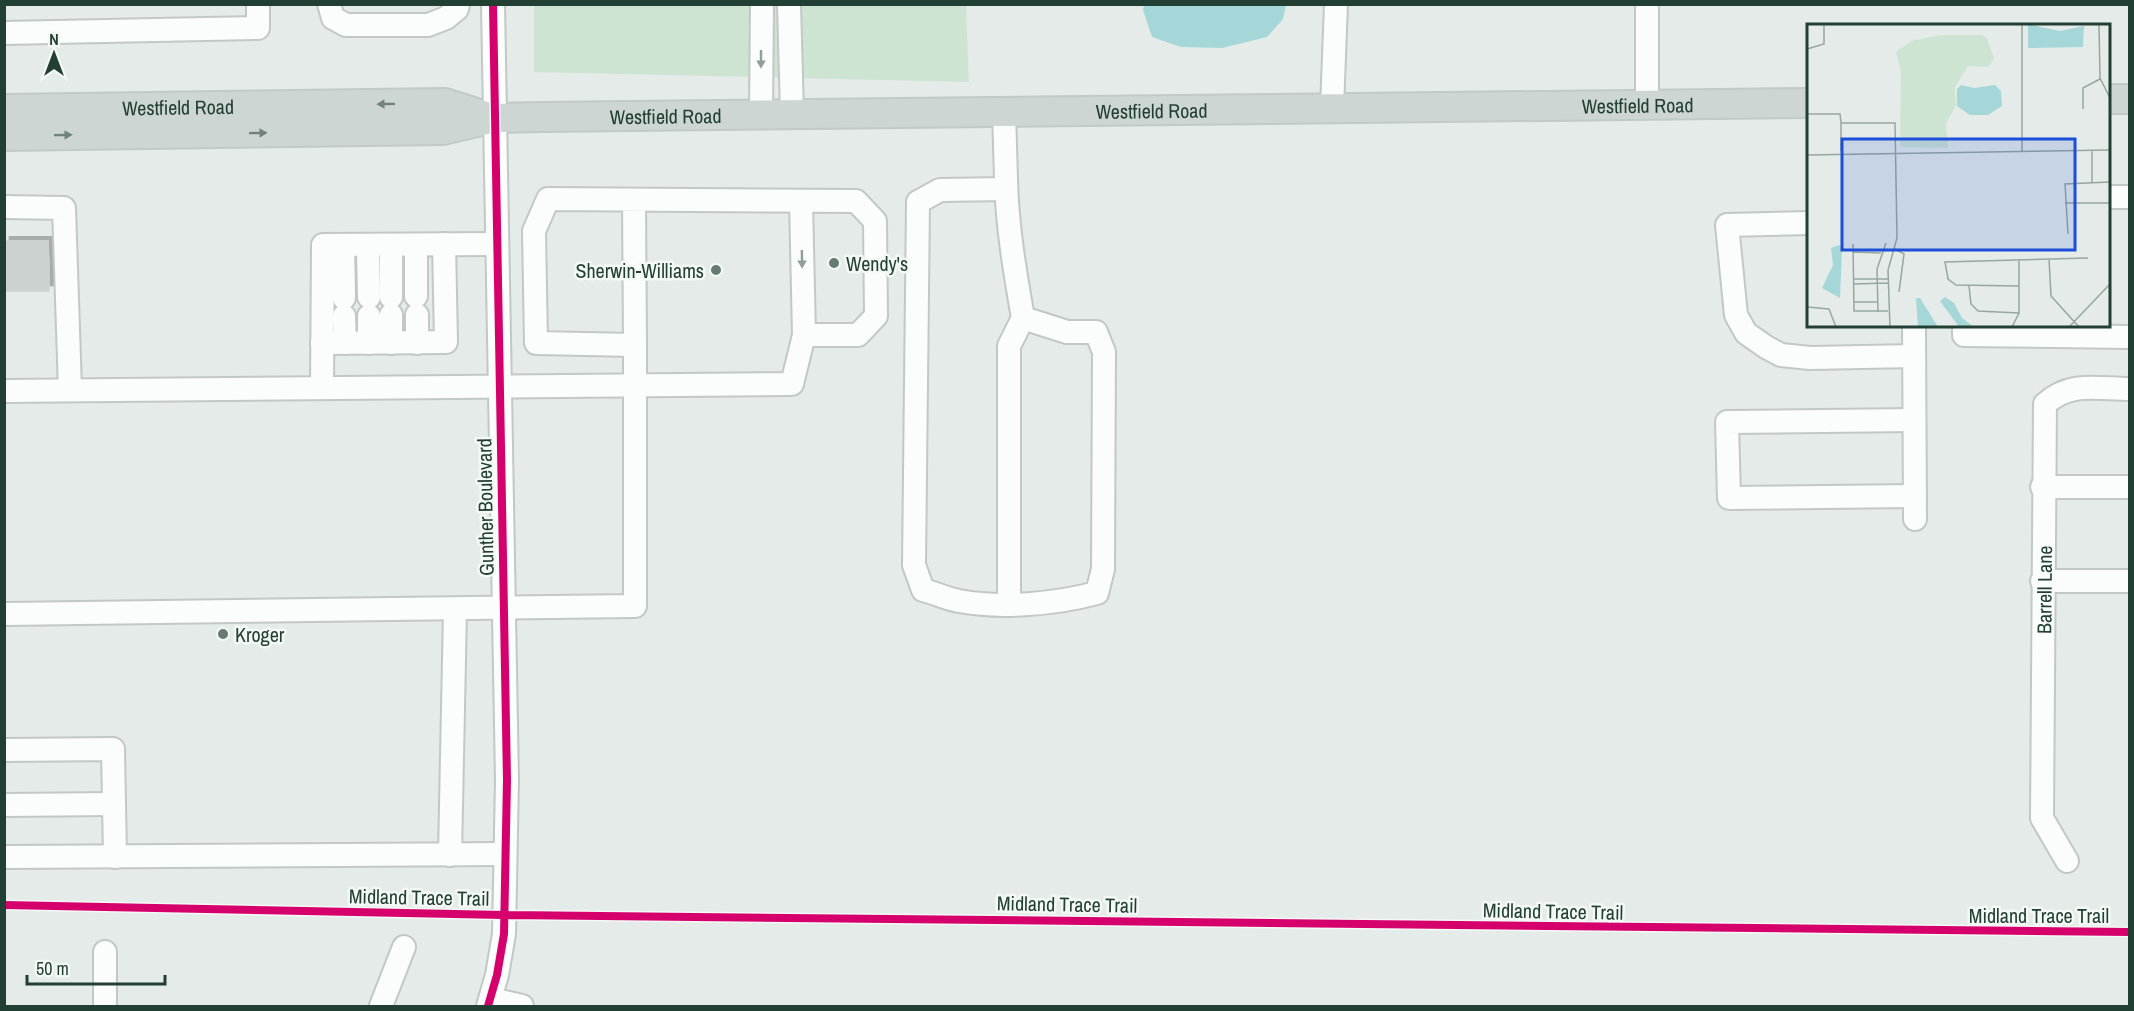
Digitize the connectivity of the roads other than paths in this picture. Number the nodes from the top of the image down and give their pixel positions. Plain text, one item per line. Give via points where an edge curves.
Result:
1 (258, 4) edge
2 (329, 4) edge
3 (493, 4) edge
4 (762, 4) edge
5 (789, 4) edge
6 (1336, 4) edge
7 (1647, 4) edge
8 (458, 7) edge
9 (4, 33) edge
10 (2110, 99) edge
11 (2130, 99) edge
12 (1807, 103) edge
13 (1647, 104) junction
14 (1332, 108) junction
15 (4, 109) edge
16 (1004, 111) junction
17 (792, 113) junction
18 (761, 114) junction
19 (494, 118) junction
20 (4, 136) edge
21 (1006, 189) junction
22 (2110, 197) edge
23 (2130, 197) edge
24 (634, 200) junction
25 (801, 201) junction
26 (4, 207) edge
27 (1807, 223) edge
28 (534, 237) junction
29 (496, 240) junction
30 (416, 244) junction
31 (444, 244) junction
32 (343, 245) junction
33 (368, 245) junction
34 (391, 245) junction
35 (1023, 318) junction
36 (1914, 327) edge
37 (1964, 327) edge
38 (804, 335) junction
39 (2126, 335) edge
40 (322, 343) junction
41 (345, 343) junction
42 (380, 343) junction
43 (417, 343) junction
44 (635, 345) junction
45 (1914, 356) junction
46 (634, 385) junction
47 (499, 386) junction
48 (322, 388) junction
49 (2130, 389) edge
50 (70, 390) junction
51 (4, 391) edge
52 (1914, 420) junction
53 (2130, 486) edge
54 (2043, 487) junction
55 (1915, 496) junction
56 (1915, 519) dead end
57 (2042, 581) junction
58 (2130, 581) edge
59 (1009, 603) junction
60 (503, 609) junction
61 (454, 610) junction
62 (4, 614) edge
63 (4, 750) edge
64 (114, 804) junction
65 (4, 805) edge
66 (505, 854) junction
67 (450, 855) junction
68 (4, 856) edge
69 (115, 857) junction
70 (2067, 861) dead end
71 (404, 947) dead end
72 (105, 952) dead end
73 (490, 1003) edge
74 (105, 1006) edge
75 (381, 1006) edge
76 (522, 1006) edge

1 - 9 street via 258,28
2 - 8 street via 333,18 346,26 428,25 446,18
3 - 19 street, Gunther Boulevard
4 -> 18 street
5 - 17 street
6 - 14 street
7 - 13 street
10 - 11 main road
12 - 13 main road, Westfield Road
13 - 14 main road, Westfield Road
14 - 16 main road, Westfield Road
19 -> 15 main road, Westfield Road via 445,103
16 - 17 main road, Westfield Road
16 - 21 street
17 - 18 main road, Westfield Road
18 - 19 main road, Westfield Road
20 -> 19 main road, Westfield Road via 443,130
19 - 29 street, Gunther Boulevard
21 - 35 street
21 - 59 street via 940,190 918,202 914,565 923,590 959,601
22 - 23 street
24 - 25 street
24 - 28 street via 548,199
24 - 44 street
25 -> 38 street
25 - 38 street via 855,201 875,220 876,316 858,335
26 - 50 street via 64,208
27 - 45 street via 1727,225 1736,315 1746,333 1781,355
28 - 29 street
28 - 44 street via 536,344
29 - 31 street
29 - 47 street, Gunther Boulevard
30 - 31 street
30 - 34 street
30 - 43 street
31 - 43 street via 447,342
32 - 33 street
32 - 40 street via 323,245
32 - 41 street
33 - 34 street
33 - 42 street via 369,307
34 - 42 street via 392,306
35 - 59 street via 1009,346
35 - 59 street via 1067,332 1096,332 1104,352 1103,569 1097,593 1071,600
36 - 45 street
37 - 39 street via 1964,335
38 - 46 street via 792,384
40 - 41 street
40 - 48 street
41 - 42 street
42 - 43 street
44 - 46 street
45 - 52 street
46 - 47 street
46 - 60 street via 635,606
47 - 48 street
47 - 60 street, Gunther Boulevard
48 - 50 street
49 - 54 street, Barrell Lane via 2068,389 2045,404
50 - 51 street
52 - 55 street
52 - 55 street via 1727,422 1729,498
53 - 54 street
54 - 57 street, Barrell Lane
55 - 56 street
57 - 58 street
57 - 70 street, Barrell Lane via 2042,818
60 - 61 street
60 - 66 street, Gunther Boulevard
61 - 62 street
61 - 67 street
63 - 64 street via 113,749
64 - 65 street
64 - 69 street
66 - 67 street
66 - 73 street, Gunther Boulevard via 502,952
67 - 69 street
68 - 69 street
71 - 75 street
72 - 74 street
73 - 76 street

